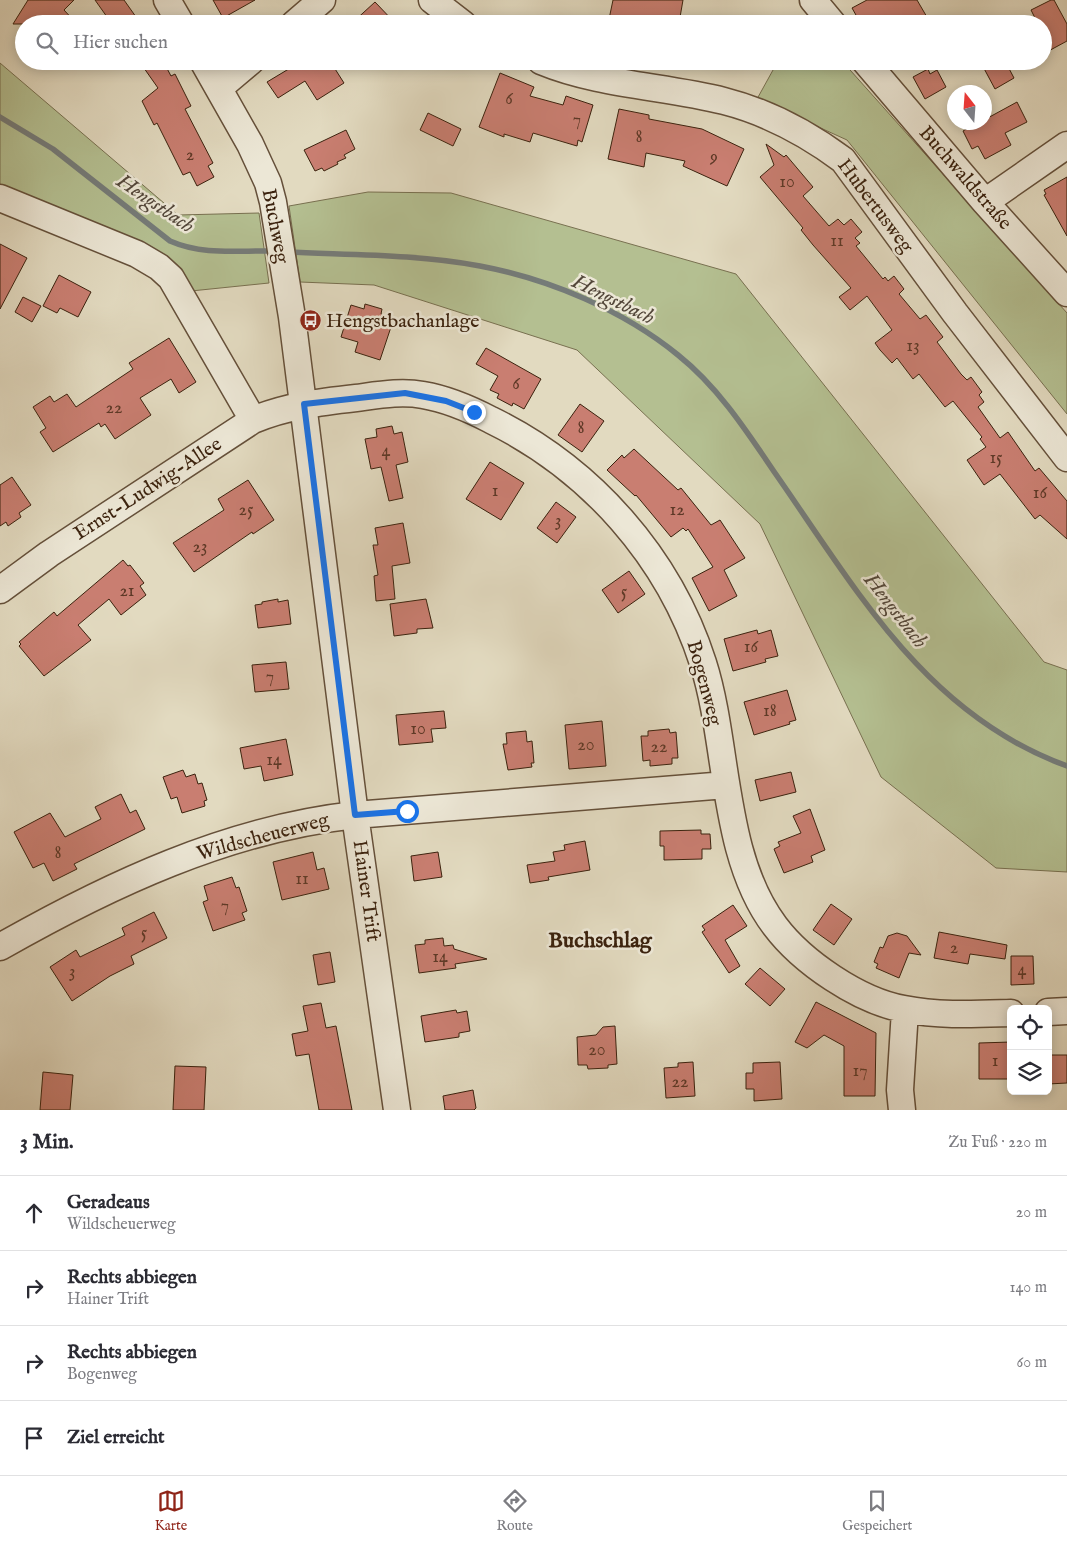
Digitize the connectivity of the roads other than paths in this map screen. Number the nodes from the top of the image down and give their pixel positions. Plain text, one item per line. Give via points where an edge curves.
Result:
1 (167, 0) edge
2 (322, 0) edge
3 (432, 0) edge
4 (813, 0) edge
5 (175, 15) edge
6 (304, 15) edge
7 (451, 15) edge
8 (826, 15) edge
9 (208, 70) edge
10 (240, 70) edge
11 (573, 70) edge
12 (873, 70) edge
13 (219, 88) junction
14 (1067, 145) edge
15 (0, 198) edge
16 (985, 202) junction
17 (1067, 292) edge
18 (304, 404) junction
19 (253, 420) junction
20 (1067, 458) edge
21 (0, 590) edge
22 (726, 785) junction
23 (355, 815) junction
24 (0, 947) edge
25 (905, 1010) junction
26 (1067, 1011) edge
27 (1052, 1012) edge
28 (1007, 1013) edge
29 (397, 1110) edge
30 (902, 1110) edge

1 - 5 street
2 - 6 street
3 - 7 street
4 - 8 street
9 - 13 street, Buchweg
10 - 13 street
11 - 20 street, Hubertusweg via 726,102 787,125 843,160
12 - 16 street, Buchwaldstraße
13 - 18 street, Buchweg via 268,183
14 - 16 street
15 - 19 street via 137,254 159,267 171,278
16 - 17 street, Buchwaldstraße
18 - 19 street, Ernst-Ludwig-Allee
18 - 22 street, Bogenweg via 405,393 446,401 524,438 560,462 602,497 664,576 688,624 710,688
18 - 23 street, Hainer Trift
19 - 21 street, Ernst-Ludwig-Allee via 49,554
22 - 23 street, Wildscheuerweg
22 - 25 street, Bogenweg via 751,882 773,924 825,972 867,997
23 - 24 street, Wildscheuerweg via 304,823 218,845 145,874
23 - 29 street, Hainer Trift
25 - 28 street, Bogenweg
25 - 30 street via 900,1090
26 - 27 street

